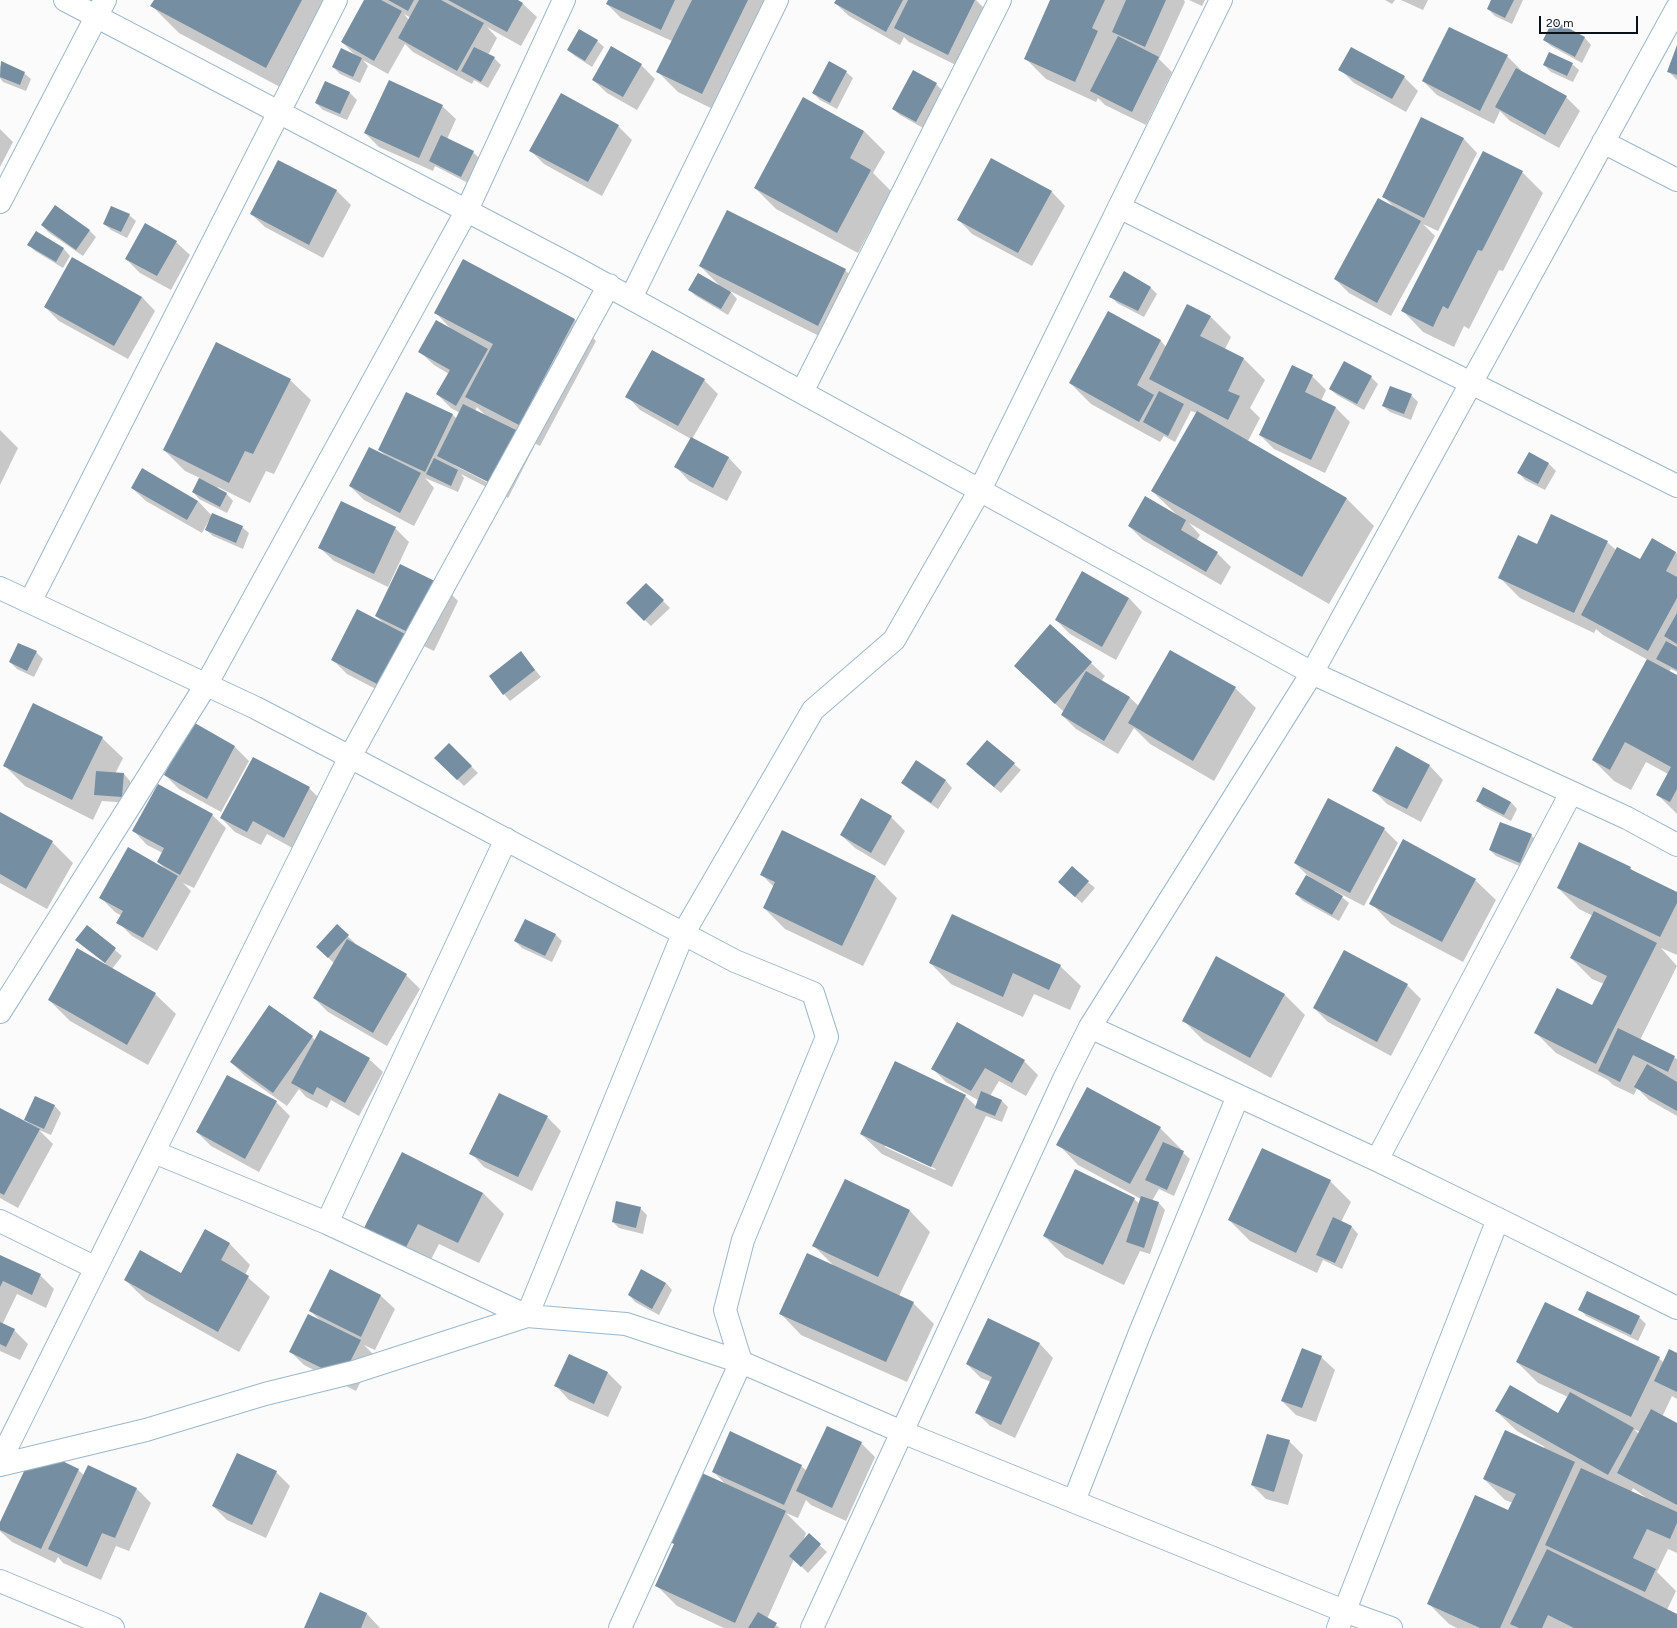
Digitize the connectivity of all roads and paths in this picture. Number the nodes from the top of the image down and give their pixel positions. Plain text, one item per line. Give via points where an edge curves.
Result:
1 (65, 0) edge
2 (336, 0) edge
3 (564, 0) edge
4 (777, 0) edge
5 (1000, 0) edge
6 (1221, 0) edge
7 (101, 8) edge
8 (1677, 8) edge
9 (280, 112) junction
10 (1603, 142) junction
11 (1677, 180) edge
12 (0, 202) edge
13 (1119, 207) junction
14 (467, 210) junction
15 (609, 285) junction
16 (631, 298) junction
17 (1471, 383) junction
18 (802, 392) junction
19 (1677, 486) edge
20 (980, 490) junction
21 (0, 588) edge
22 (30, 602) junction
23 (1312, 673) junction
24 (206, 685) junction
25 (350, 757) junction
26 (1571, 793) junction
27 (506, 840) junction
28 (1677, 846) edge
29 (683, 934) junction
30 (0, 1012) edge
31 (1090, 1027) junction
32 (1238, 1096) junction
33 (154, 1152) junction
34 (1377, 1160) junction
35 (1498, 1219) junction
36 (0, 1221) edge
37 (327, 1223) junction
38 (96, 1268) junction
39 (1677, 1308) edge
40 (527, 1316) junction
41 (741, 1362) junction
42 (902, 1432) junction
43 (0, 1460) edge
44 (0, 1465) edge
45 (1074, 1501) junction
46 (0, 1581) edge
47 (1341, 1619) edge
48 (113, 1628) edge
49 (620, 1628) edge
50 (812, 1628) edge
51 (1391, 1628) edge

1 - 7 street
2 - 9 street
3 - 14 street
4 - 16 street
5 - 18 street
6 - 13 street
7 - 9 street
7 - 12 street
8 - 10 street
9 - 14 street
9 - 22 street
10 - 11 street
10 - 17 street
13 - 17 street
13 - 20 street
14 - 15 street
14 - 24 street
15 - 16 street
15 - 25 street
16 - 18 street
17 - 19 street
17 - 23 street
18 - 20 street
20 - 23 street
20 - 29 street via 894,640 813,710
21 - 22 street
22 - 24 street
23 - 26 street
23 - 31 street
24 - 25 street
24 - 30 street
25 - 27 street
25 - 33 street
26 - 28 street via 1627,818
26 - 34 street
27 - 29 street
27 - 37 street
29 - 40 street
29 - 41 street via 735,961 813,993 827,1037 743,1240 725,1310
31 - 32 street
31 - 42 street
32 - 34 street
32 - 45 street via 1139,1335
33 - 37 street
33 - 38 street
34 - 35 street
35 - 39 street
35 - 47 street
36 - 38 street
37 - 40 street
38 - 43 street
40 - 41 street via 626,1324
40 - 44 street via 354,1372 265,1394 146,1430
41 - 42 street
41 - 49 street
42 - 45 street
42 - 50 street
45 - 47 street
46 - 48 street
47 - 51 street

